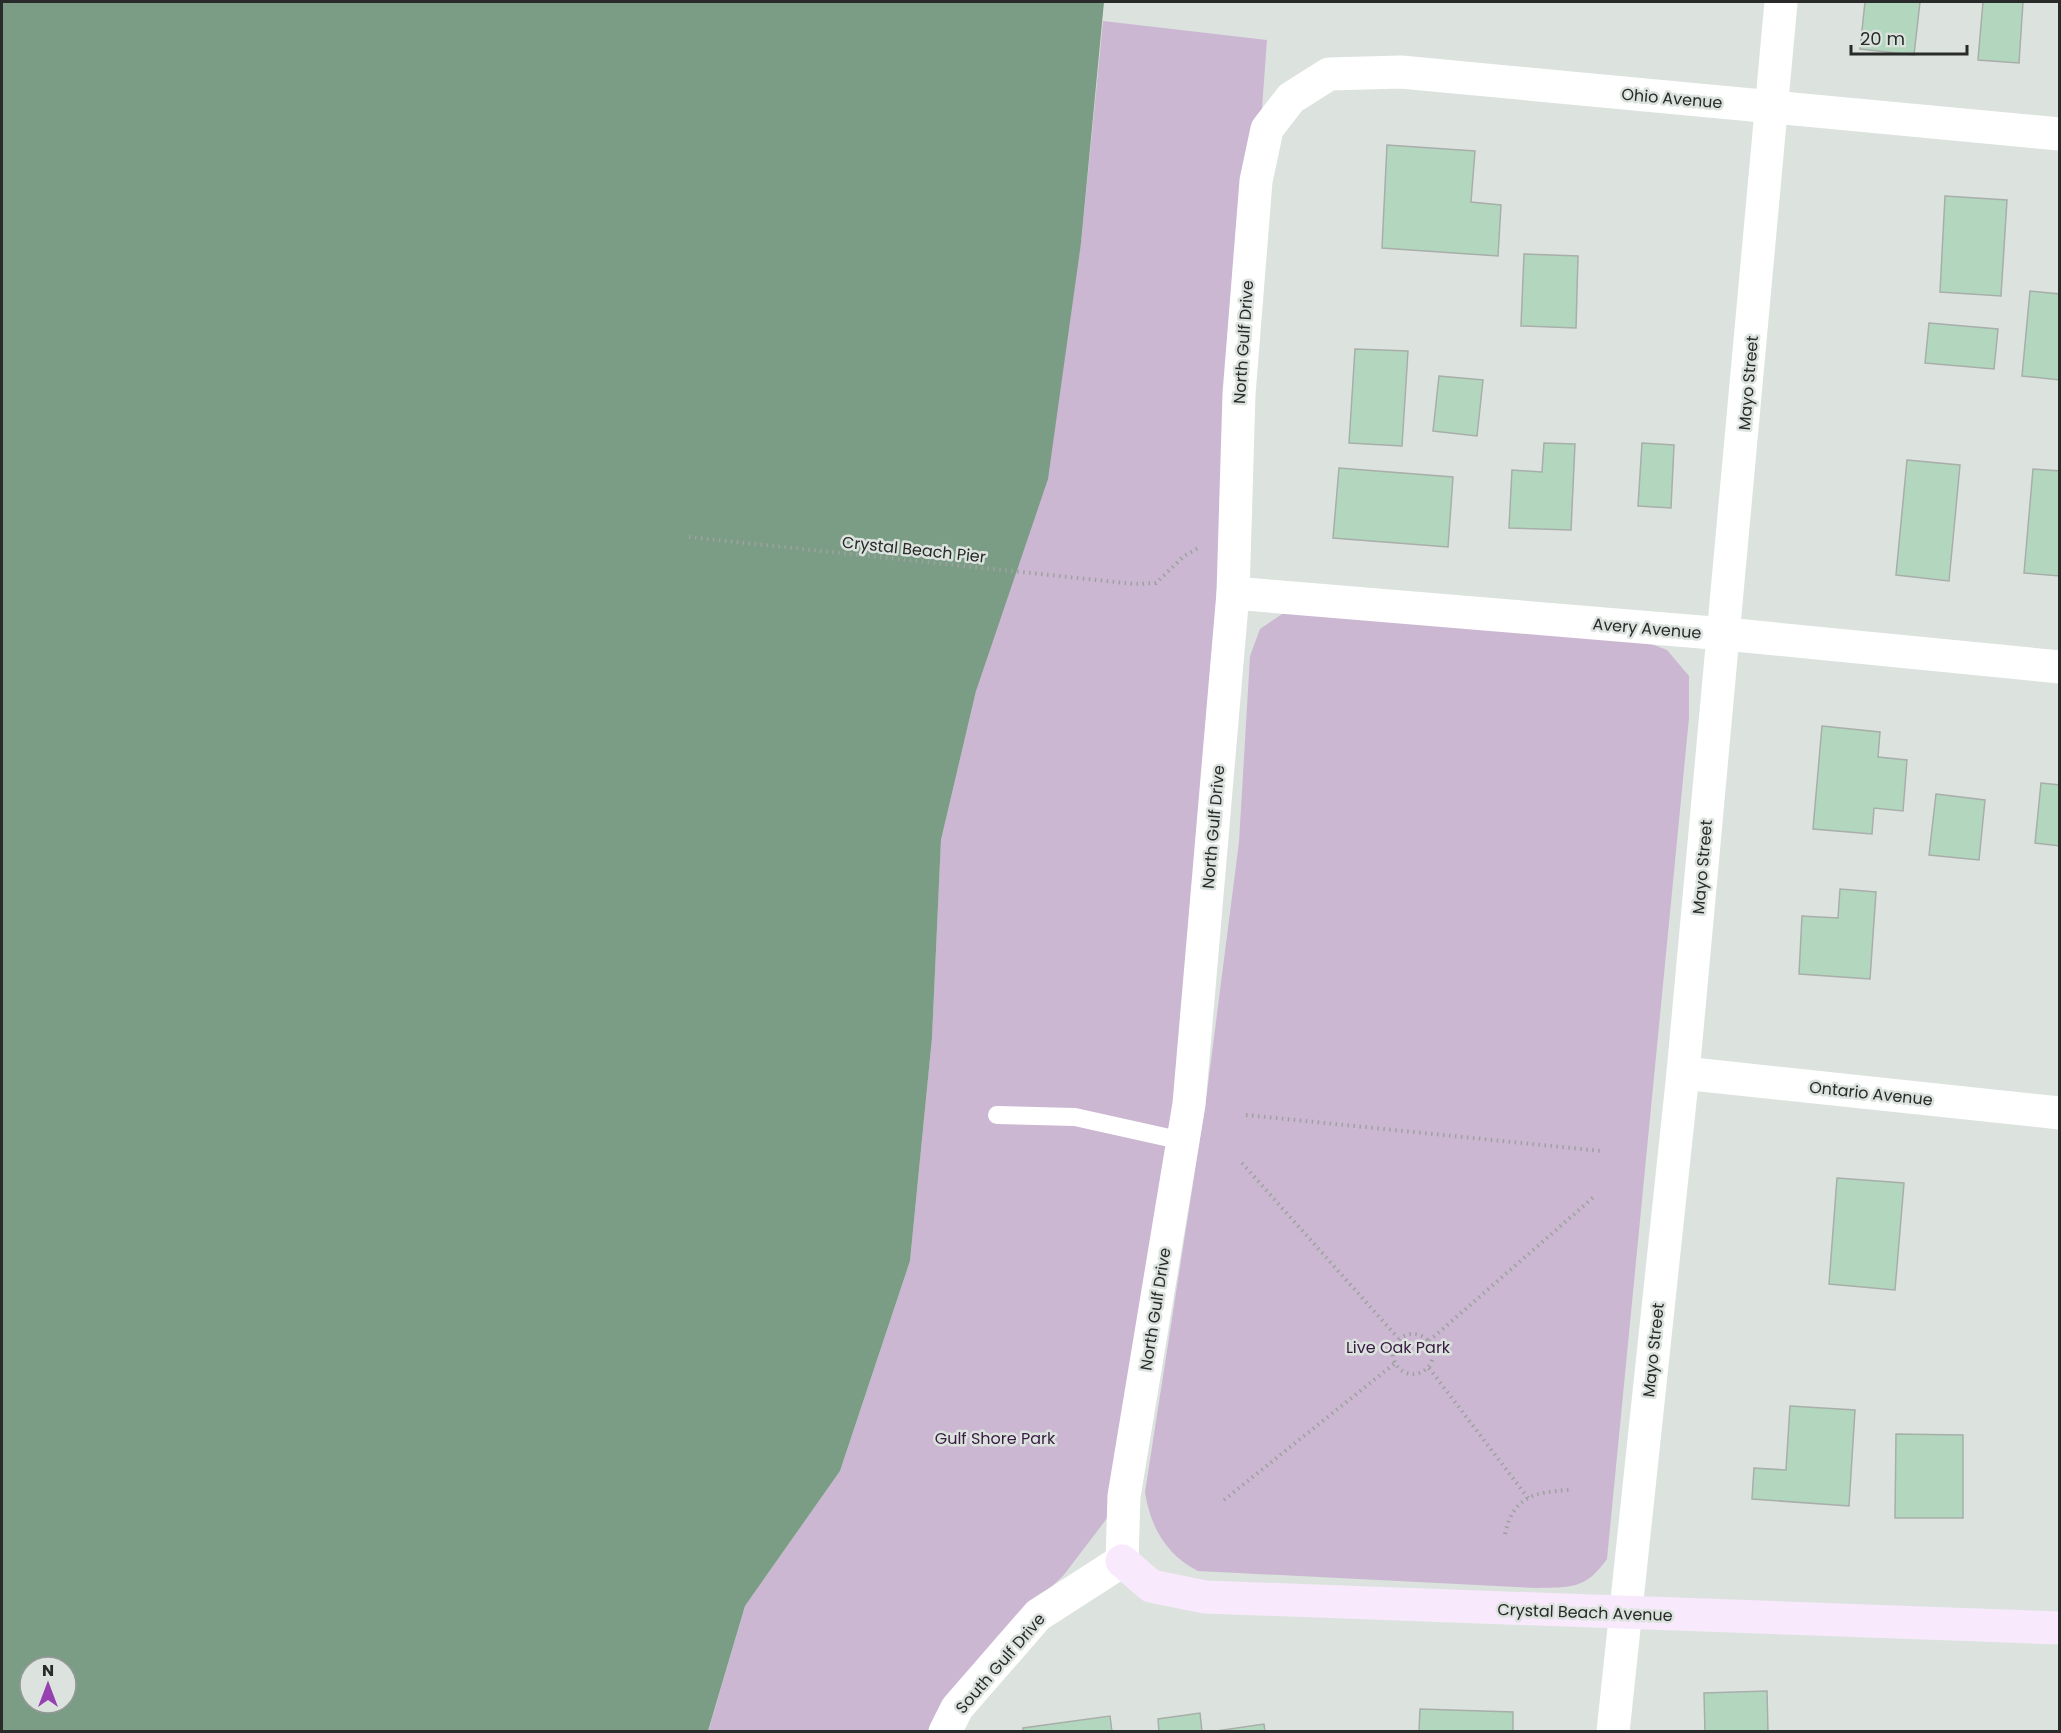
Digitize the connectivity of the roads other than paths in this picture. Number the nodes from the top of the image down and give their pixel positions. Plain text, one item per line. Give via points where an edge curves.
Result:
1 (1781, 2) edge
2 (1291, 98) joint
3 (1773, 107) junction
4 (2060, 134) edge
5 (1233, 593) junction
6 (1725, 634) junction
7 (2060, 668) edge
8 (1683, 1073) junction
9 (2060, 1113) edge
10 (997, 1116) dead end
11 (1183, 1141) junction
12 (1122, 1561) junction
13 (1624, 1614) junction
14 (2060, 1628) edge
15 (945, 1731) edge
16 (1613, 1731) edge

1 - 3 street, Mayo Street
2 - 3 street, Ohio Avenue via 1329,74 1401,72
2 - 5 street, North Gulf Drive via 1267,129 1256,181 1239,394
3 - 4 street, Ohio Avenue
3 - 6 street, Mayo Street
5 - 6 street, Avery Avenue
5 - 11 street, North Gulf Drive
6 - 7 street, Avery Avenue
6 - 8 street, Mayo Street
8 - 9 street, Ontario Avenue
8 - 13 street, Mayo Street
10 - 11 lane via 1075,1117
11 - 12 street, North Gulf Drive via 1124,1496
12 - 13 street, Crystal Beach Avenue via 1151,1586 1205,1597
12 - 15 street, South Gulf Drive via 1038,1615 957,1708
13 - 14 street, Crystal Beach Avenue
13 - 16 street, Mayo Street

